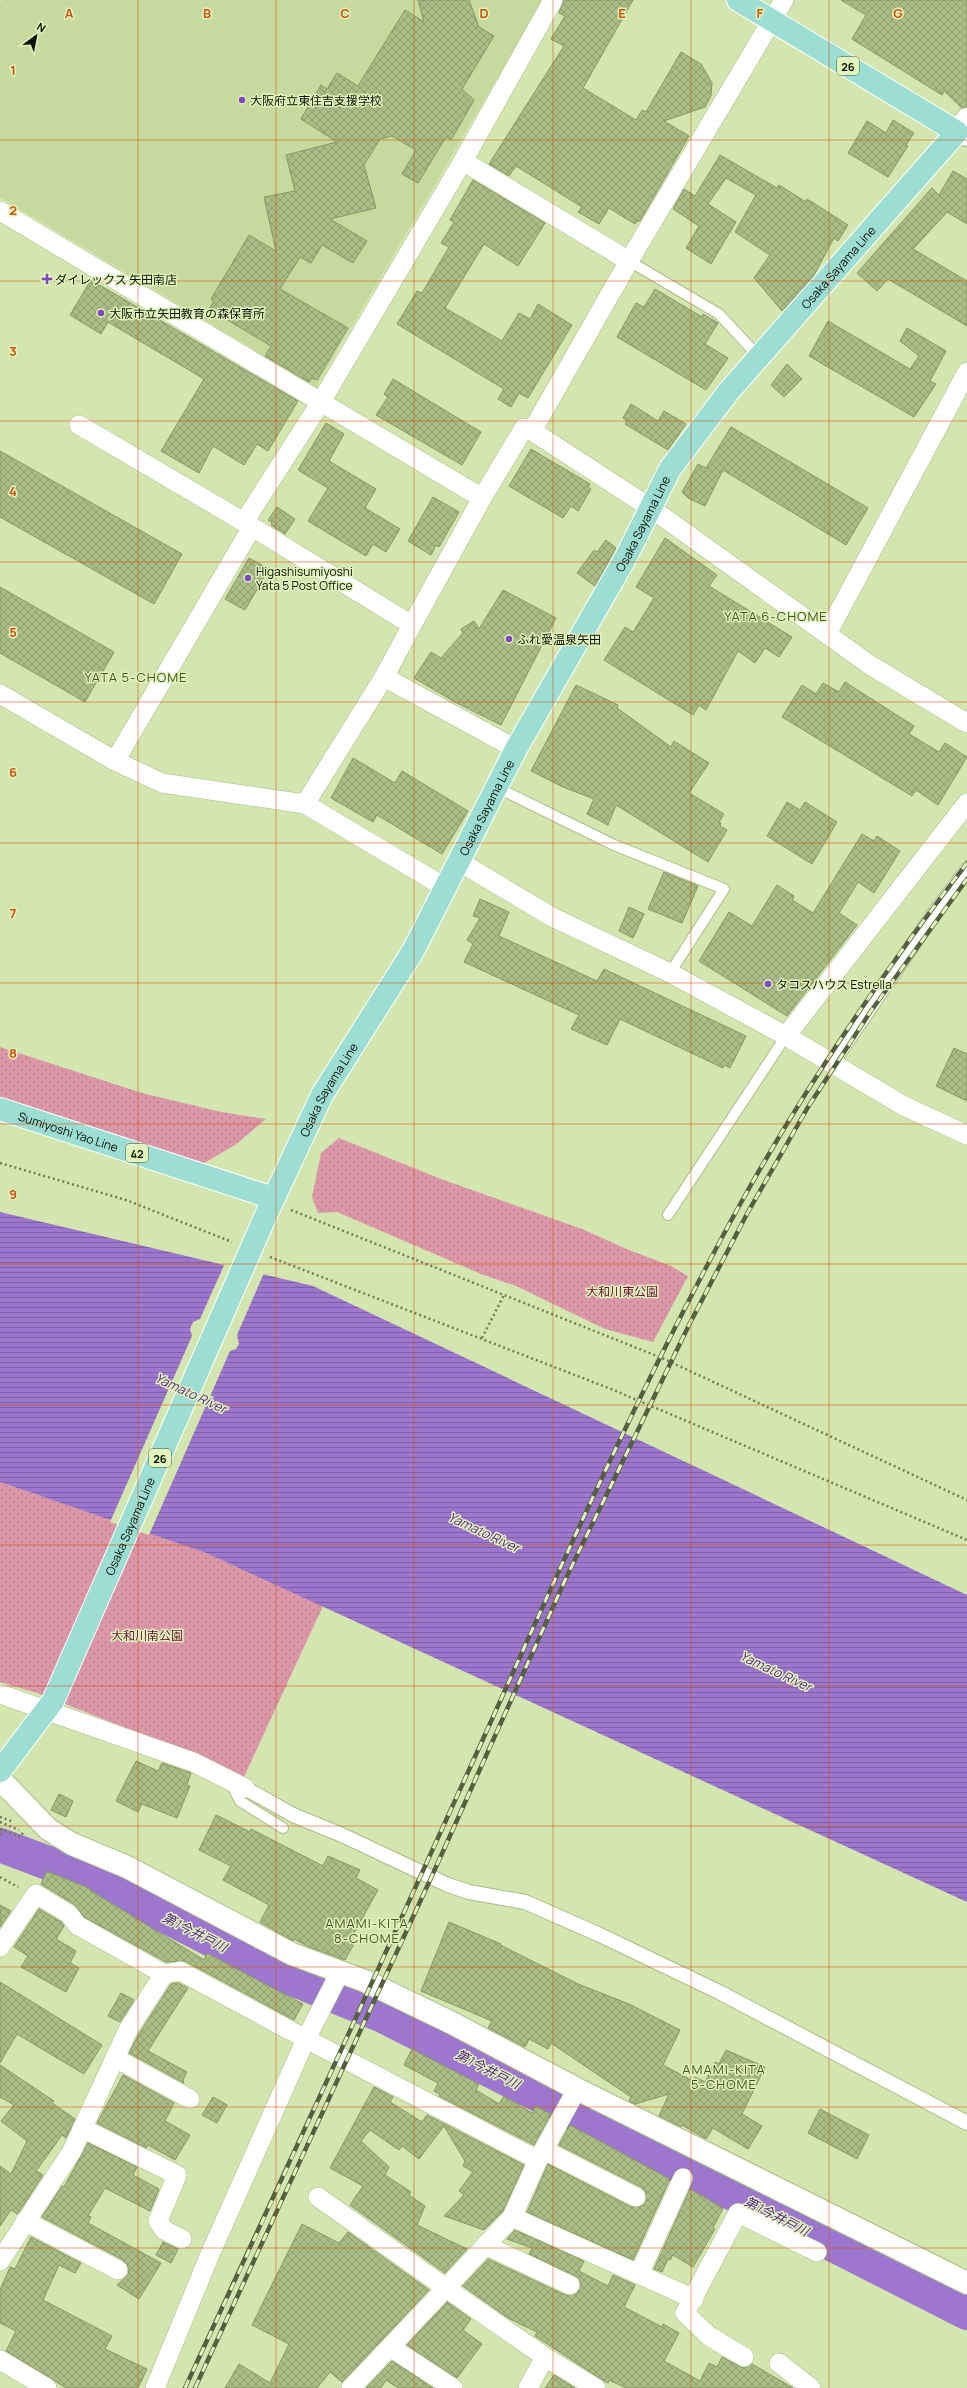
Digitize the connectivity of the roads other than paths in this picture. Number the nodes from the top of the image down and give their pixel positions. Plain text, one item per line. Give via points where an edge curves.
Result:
1 (554, 0) edge
2 (738, 0) edge
3 (784, 0) edge
4 (772, 20) junction
5 (964, 129) edge
6 (463, 161) junction
7 (0, 211) edge
8 (629, 261) junction
9 (759, 358) junction
10 (967, 372) edge
11 (321, 402) junction
12 (79, 425) dead end
13 (532, 431) junction
14 (482, 498) junction
15 (652, 509) junction
16 (248, 524) junction
17 (412, 625) junction
18 (827, 634) junction
19 (384, 677) junction
20 (0, 694) edge
21 (967, 723) edge
22 (516, 749) junction
23 (115, 761) junction
24 (496, 787) junction
25 (967, 803) edge
26 (305, 804) junction
27 (460, 862) junction
28 (967, 870) edge
29 (446, 888) junction
30 (670, 973) junction
31 (786, 1036) junction
32 (838, 1054) dead end
33 (0, 1109) edge
34 (967, 1135) edge
35 (270, 1206) junction
36 (668, 1216) dead end
37 (0, 1694) edge
38 (50, 1706) junction
39 (0, 1771) edge
40 (0, 1779) edge
41 (228, 1779) junction
42 (245, 1788) joint
43 (283, 1828) dead end
44 (0, 1947) edge
45 (164, 1974) junction
46 (336, 1978) junction
47 (306, 2040) junction
48 (115, 2058) junction
49 (574, 2094) junction
50 (190, 2099) dead end
51 (967, 2122) edge
52 (82, 2128) junction
53 (541, 2155) junction
54 (683, 2178) dead end
55 (318, 2197) dead end
56 (636, 2197) dead end
57 (512, 2217) junction
58 (25, 2221) junction
59 (182, 2239) dead end
60 (485, 2246) junction
61 (817, 2252) dead end
62 (0, 2261) edge
63 (118, 2270) dead end
64 (639, 2274) junction
65 (967, 2283) edge
66 (570, 2285) dead end
67 (446, 2288) junction
68 (694, 2299) junction
69 (390, 2347) junction
70 (545, 2357) junction
71 (744, 2357) dead end
72 (0, 2360) edge
73 (779, 2363) dead end
74 (47, 2388) edge
75 (155, 2388) edge
76 (351, 2388) edge
77 (453, 2388) edge
78 (528, 2388) edge
79 (596, 2388) edge
80 (811, 2388) edge

1 - 6 street
2 - 4 main road, Osaka Sayama Line / 26
3 - 4 street
4 - 5 main road, Osaka Sayama Line / 26
4 - 8 street
5 - 9 main road, Osaka Sayama Line / 26
6 - 8 street
6 - 11 street
7 - 11 street
8 - 9 lane via 719,314
8 - 13 street
9 - 15 main road, Osaka Sayama Line / 26 via 700,428 670,469
10 - 18 street
11 - 14 street
11 - 16 street
12 - 16 street
13 - 14 street via 524,428
13 - 15 street
14 - 17 street
15 - 18 street
15 - 22 main road, Osaka Sayama Line / 26
16 - 17 street
16 - 23 street
17 - 19 street
18 - 21 street via 870,665
19 - 22 street
19 - 26 street
20 - 23 street
22 - 24 main road, Osaka Sayama Line / 26
23 - 26 street via 162,783
24 - 27 main road, Osaka Sayama Line / 26
24 - 30 lane via 614,845 724,889
25 - 31 street
26 - 29 street
27 - 29 main road, Osaka Sayama Line / 26
27 - 30 street via 552,917
28 - 32 street
29 - 35 main road, Osaka Sayama Line / 26 via 413,951 322,1095
30 - 31 street
31 - 34 street via 904,1106
31 - 36 lane
33 - 35 main road, Sumiyoshi Yao Line / 42
35 - 38 main road, Osaka Sayama Line / 26, bridge
37 - 38 street
38 - 39 main road, Osaka Sayama Line / 26
38 - 41 street via 65,1715 179,1757
40 - 46 street via 48,1829 72,1844 127,1867
41 - 42 street
41 - 43 lane via 240,1801
42 - 51 street via 293,1815 342,1835 442,1883 469,1892 526,1902 598,1934 719,1992
44 - 45 street via 36,1894 69,1914 77,1925
45 - 47 street via 180,1971
45 - 48 street via 128,2030
46 - 47 street
46 - 49 street via 365,1981 452,2023
47 - 53 street
47 - 75 street via 211,2252
48 - 50 street
48 - 52 street
49 - 53 street
49 - 65 street
52 - 58 street via 72,2151
52 - 59 street via 177,2176 158,2221 164,2230
53 - 56 street
53 - 57 street
54 - 64 street
55 - 67 street
57 - 60 street
57 - 64 street
58 - 62 street
58 - 63 street
60 - 66 street
60 - 67 street
61 - 68 street via 738,2213
64 - 68 street
67 - 69 street
67 - 70 street
68 - 71 street via 686,2313 709,2336
69 - 76 street
69 - 77 street
70 - 78 street
70 - 79 street
72 - 74 street
73 - 80 street

